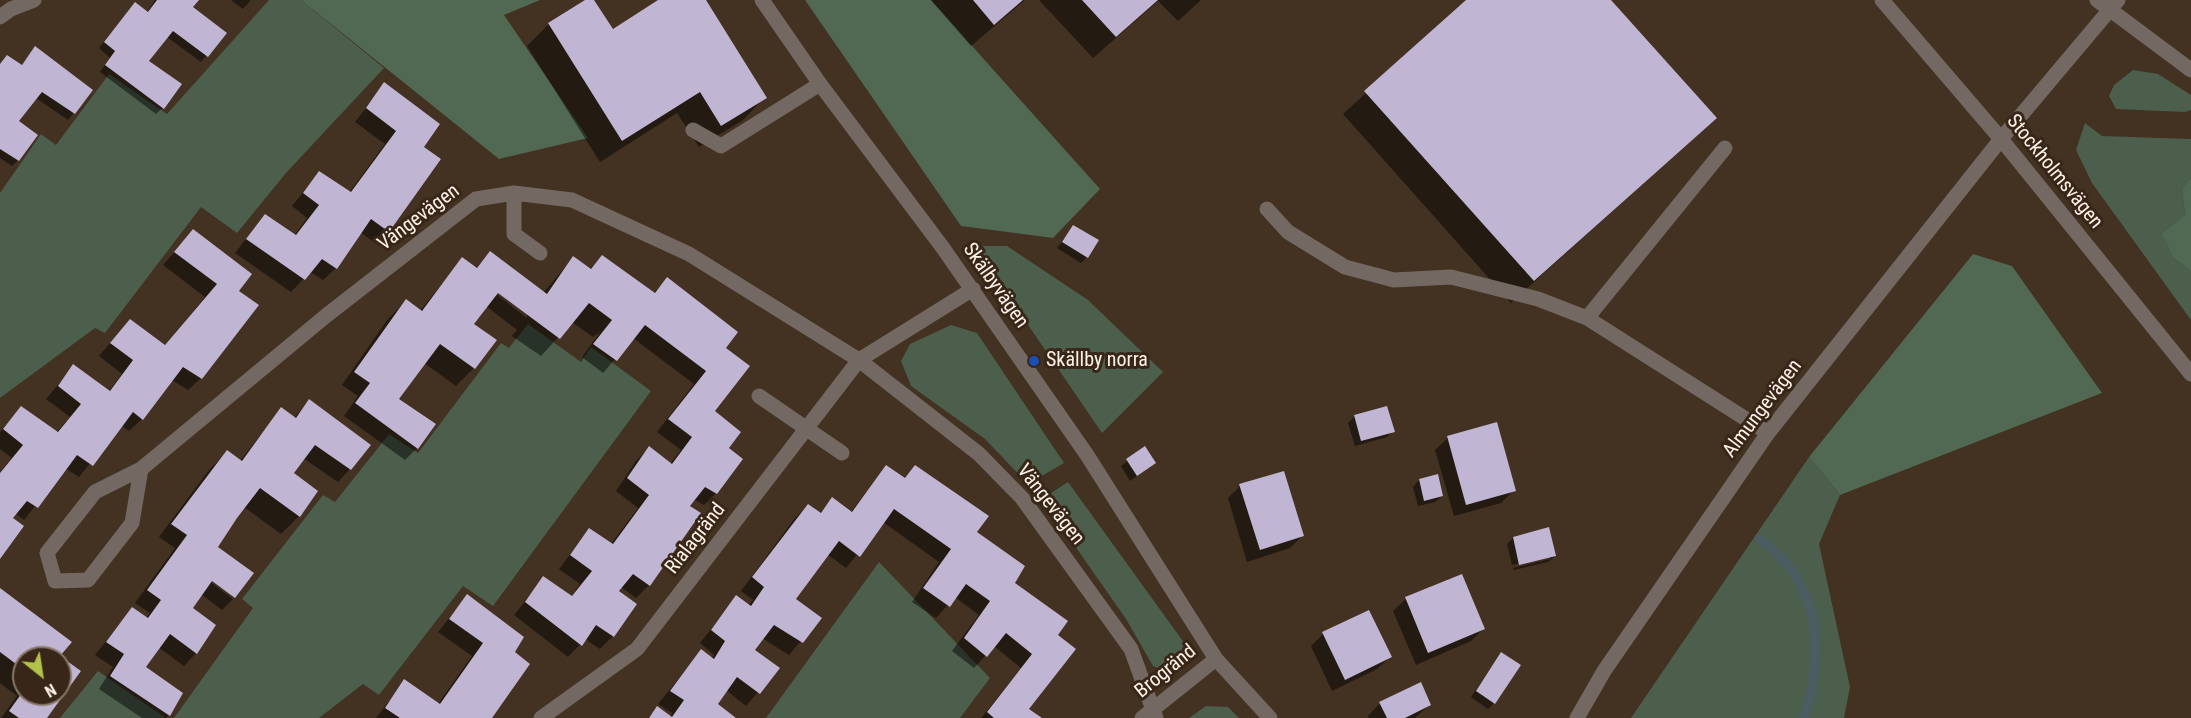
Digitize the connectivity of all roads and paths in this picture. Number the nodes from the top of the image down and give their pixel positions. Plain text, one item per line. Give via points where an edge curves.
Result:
1 (34, 0) edge
2 (762, 0) edge
3 (1882, 0) edge
4 (2097, 0) edge
5 (2115, 4) edge
6 (0, 17) edge
7 (2191, 70) edge
8 (820, 84) junction
9 (693, 130) dead end
10 (2001, 139) junction
11 (1725, 148) dead end
12 (514, 193) junction
13 (1267, 209) dead end
14 (540, 253) dead end
15 (973, 290) junction
16 (1587, 318) junction
17 (858, 360) junction
18 (2191, 374) edge
19 (759, 396) dead end
20 (807, 429) junction
21 (1768, 433) junction
22 (842, 453) dead end
23 (141, 469) junction
24 (1216, 659) junction
25 (1150, 716) edge
26 (541, 718) edge
27 (1270, 718) edge
28 (1577, 718) edge

1 - 6 street
2 - 8 street, Skälbyvägen
3 - 10 street, Stockholmsvägen
4 - 5 street
5 - 7 street
5 - 10 street, Almungevägen
8 - 9 street via 721,146
8 - 15 street, Skälbyvägen
10 - 18 street, Stockholmsvägen
10 - 21 street, Almungevägen
11 - 16 street
12 - 14 street via 514,234
12 - 17 street, Vängevägen via 572,200 689,254
12 - 23 street, Vängevägen via 476,199 287,347
13 - 16 street via 1288,232 1345,267 1394,280 1451,277 1538,298
15 - 17 street
15 - 24 street, Skälbyvägen via 1087,455
16 - 21 street
17 - 20 street, Rialagränd
17 - 25 street, Vängevägen via 980,454 1022,498 1131,649
19 - 20 street
20 - 22 street
20 - 26 street, Rialagränd via 637,649
21 - 28 street, Almungevägen via 1604,671
23 - 23 street, Vängevägen via 132,523 88,580 55,581 47,554 95,492
24 - 25 street, Brogränd
24 - 27 street, Skälbyvägen

